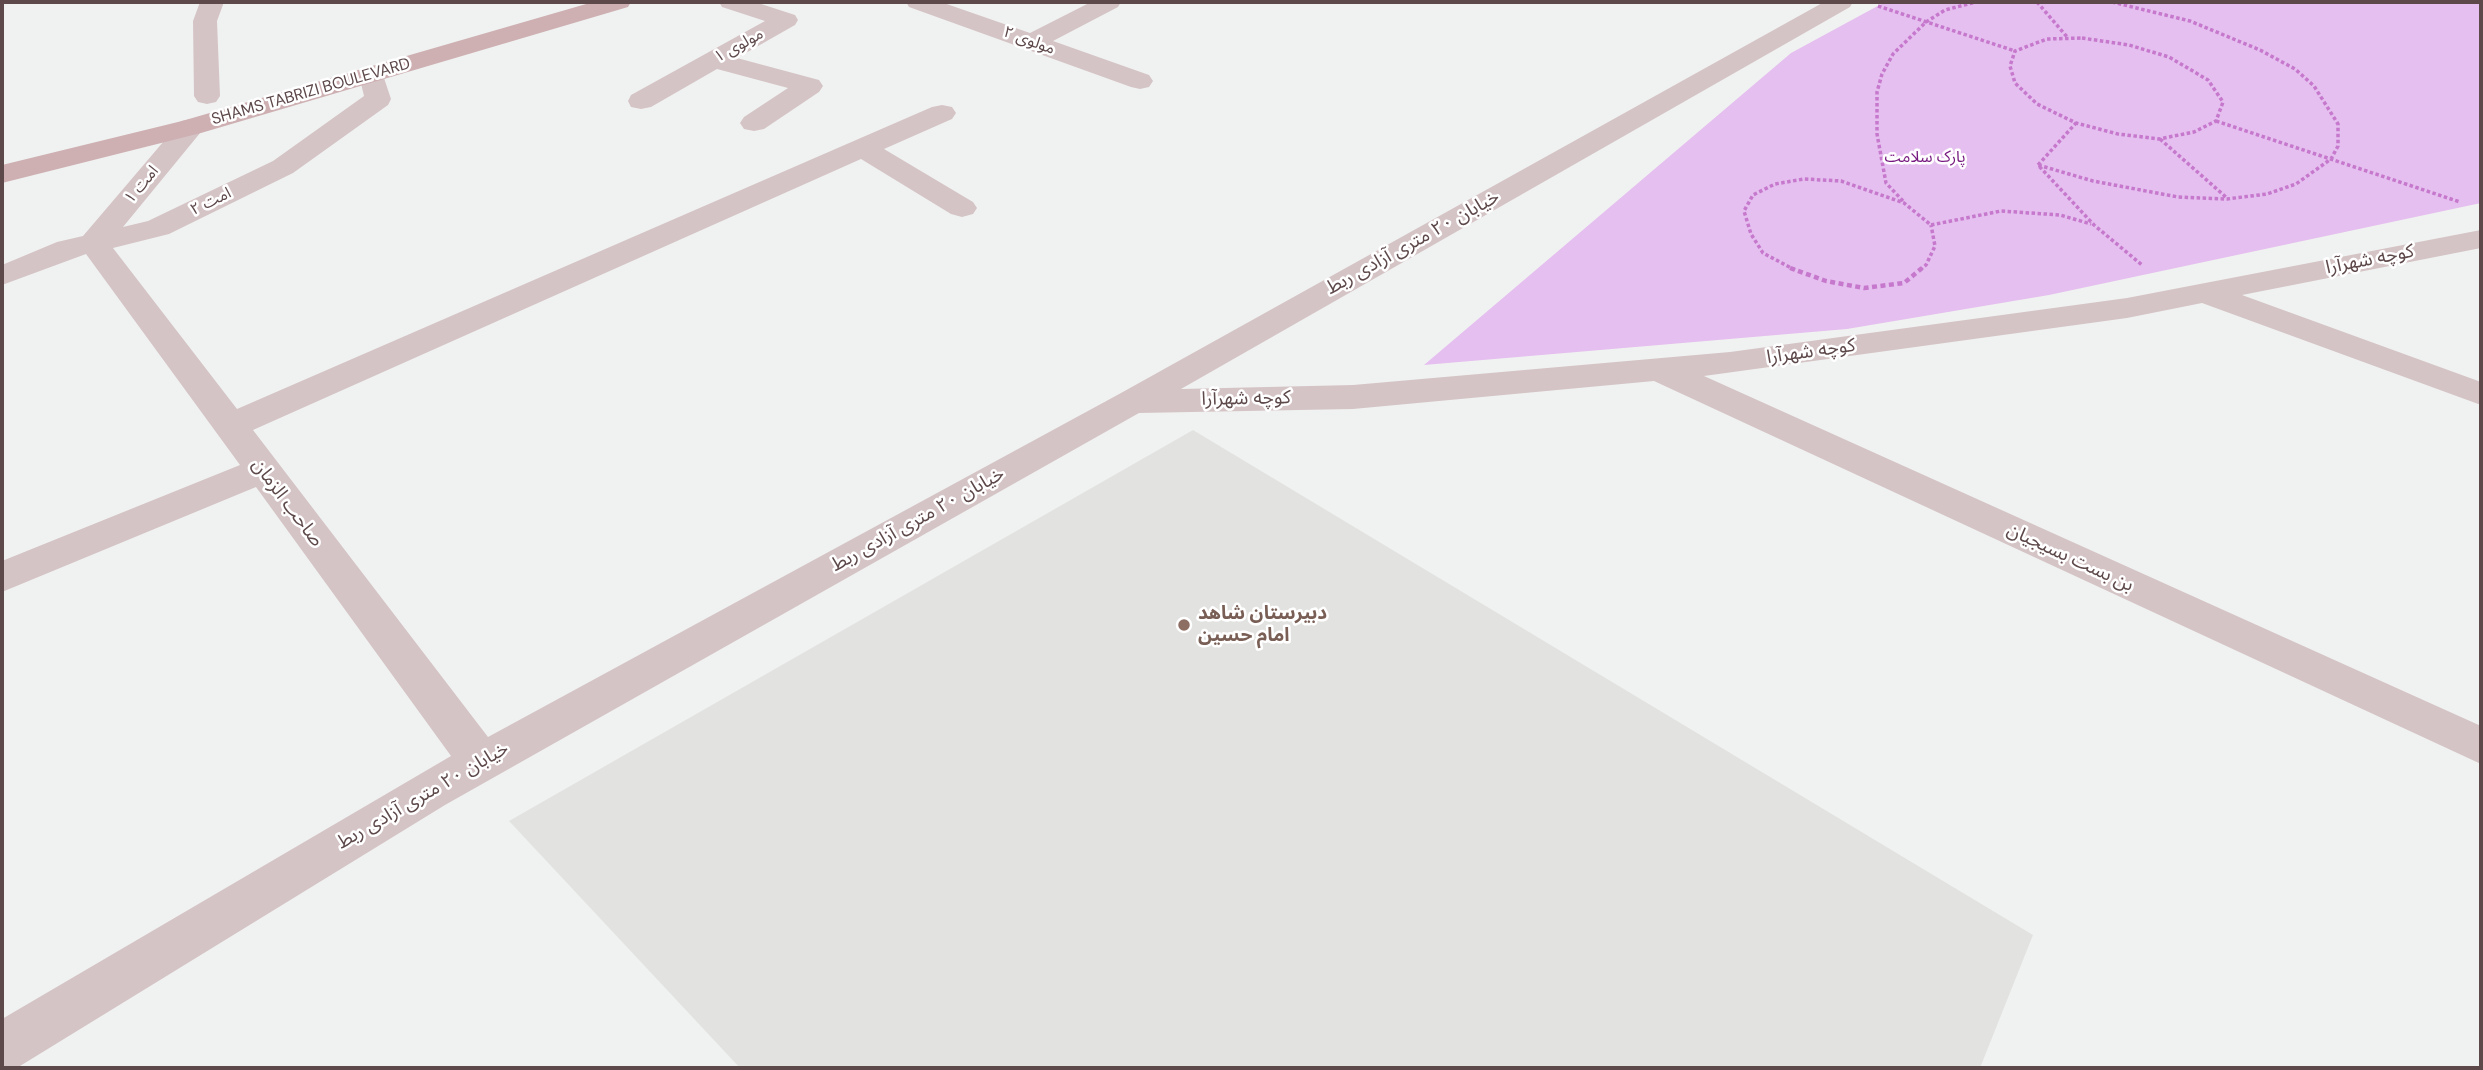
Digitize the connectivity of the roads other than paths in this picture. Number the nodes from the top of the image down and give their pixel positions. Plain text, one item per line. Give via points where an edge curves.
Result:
1 (212, 2) edge
2 (544, 2) edge
3 (619, 2) edge
4 (731, 2) edge
5 (918, 2) edge
6 (1109, 2) edge
7 (1841, 2) edge
8 (1032, 42) junction
9 (714, 60) junction
10 (372, 75) junction
11 (1140, 80) dead end
12 (641, 101) dead end
13 (195, 108) junction
14 (942, 113) dead end
15 (754, 123) dead end
16 (862, 148) junction
17 (2, 174) edge
18 (962, 208) dead end
19 (2481, 239) edge
20 (94, 243) junction
21 (2, 276) edge
22 (2192, 295) junction
23 (1658, 370) junction
24 (2481, 394) edge
25 (1133, 401) junction
26 (230, 426) junction
27 (262, 470) junction
28 (2, 577) edge
29 (2481, 746) edge
30 (481, 762) junction
31 (2, 1048) edge

1 - 13 street via 205,21
2 - 13 main road, SHAMS TABRIZI BOULEVARD
3 - 10 main road, SHAMS TABRIZI BOULEVARD
4 - 9 street, مولوی ۱ via 786,20
5 - 8 street, مولوی ۲
6 - 8 street
7 - 25 street, خیابان ۲۰ متری آزادی ربط
8 - 11 street, مولوی ۲
9 - 12 street, مولوی ۱
9 - 15 street via 810,86
10 - 13 main road, SHAMS TABRIZI BOULEVARD
10 - 20 street, امت ۲ via 378,99 284,167 158,228
13 - 17 main road, SHAMS TABRIZI BOULEVARD
13 - 20 street, امت ۱
14 - 16 street
16 - 18 street
16 - 26 street
19 - 22 street, کوچه شهرآرا
20 - 21 street, امت ۲
20 - 26 street, صاحب الزمان
22 - 23 street, کوچه شهرآرا via 2127,308
22 - 24 street
23 - 25 street, کوچه شهرآرا via 1353,397
23 - 29 street, بن بست بسیجیان
25 - 30 street, خیابان ۲۰ متری آزادی ربط
26 - 27 street, صاحب الزمان
27 - 28 street
27 - 30 street, صاحب الزمان
30 - 31 street, خیابان ۲۰ متری آزادی ربط

